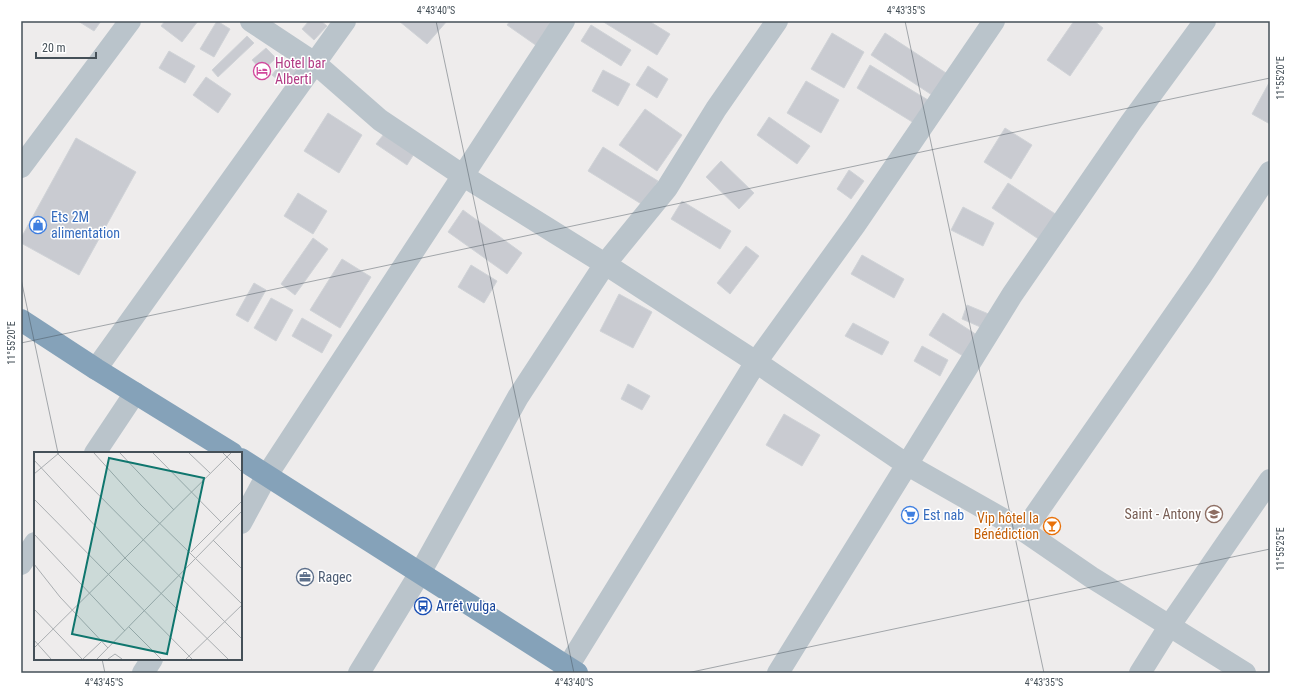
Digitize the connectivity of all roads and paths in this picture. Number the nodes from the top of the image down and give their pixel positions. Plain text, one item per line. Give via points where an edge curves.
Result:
1 (130, 21) edge
2 (251, 21) edge
3 (345, 21) edge
4 (564, 21) edge
5 (777, 21) edge
6 (994, 21) edge
7 (1205, 21) edge
8 (316, 64) junction
9 (21, 167) edge
10 (1270, 172) edge
11 (462, 175) junction
12 (606, 264) junction
13 (21, 320) edge
14 (756, 362) junction
15 (96, 369) junction
16 (135, 393) junction
17 (96, 452) edge
18 (230, 452) edge
19 (242, 460) edge
20 (906, 464) junction
21 (268, 475) junction
22 (1270, 480) edge
23 (242, 521) edge
24 (1024, 531) junction
25 (34, 544) edge
26 (21, 564) edge
27 (420, 573) junction
28 (1170, 625) junction
29 (151, 660) edge
30 (570, 671) edge
31 (143, 673) edge
32 (359, 673) edge
33 (778, 673) edge
34 (1140, 673) edge
35 (1245, 673) edge

1 - 9 street
2 - 8 street
3 - 8 street
4 - 11 street
5 - 12 street via 716,109 667,188
6 - 14 street via 855,225
7 - 20 street via 1131,122 1012,295
8 - 11 street via 380,120
8 - 15 street
10 - 24 street via 1202,275
11 - 12 street
11 - 21 street
12 - 14 street
12 - 27 street via 518,397
13 - 15 highway
14 - 20 street
14 - 30 street
15 - 16 highway
16 - 17 street
16 - 18 highway
19 - 21 highway
20 - 24 street
20 - 33 street
21 - 23 street
21 - 27 highway
22 - 28 street
24 - 28 street via 1091,577
25 - 26 street
27 - 30 highway
27 - 32 street
28 - 34 street
28 - 35 street
29 - 31 street

